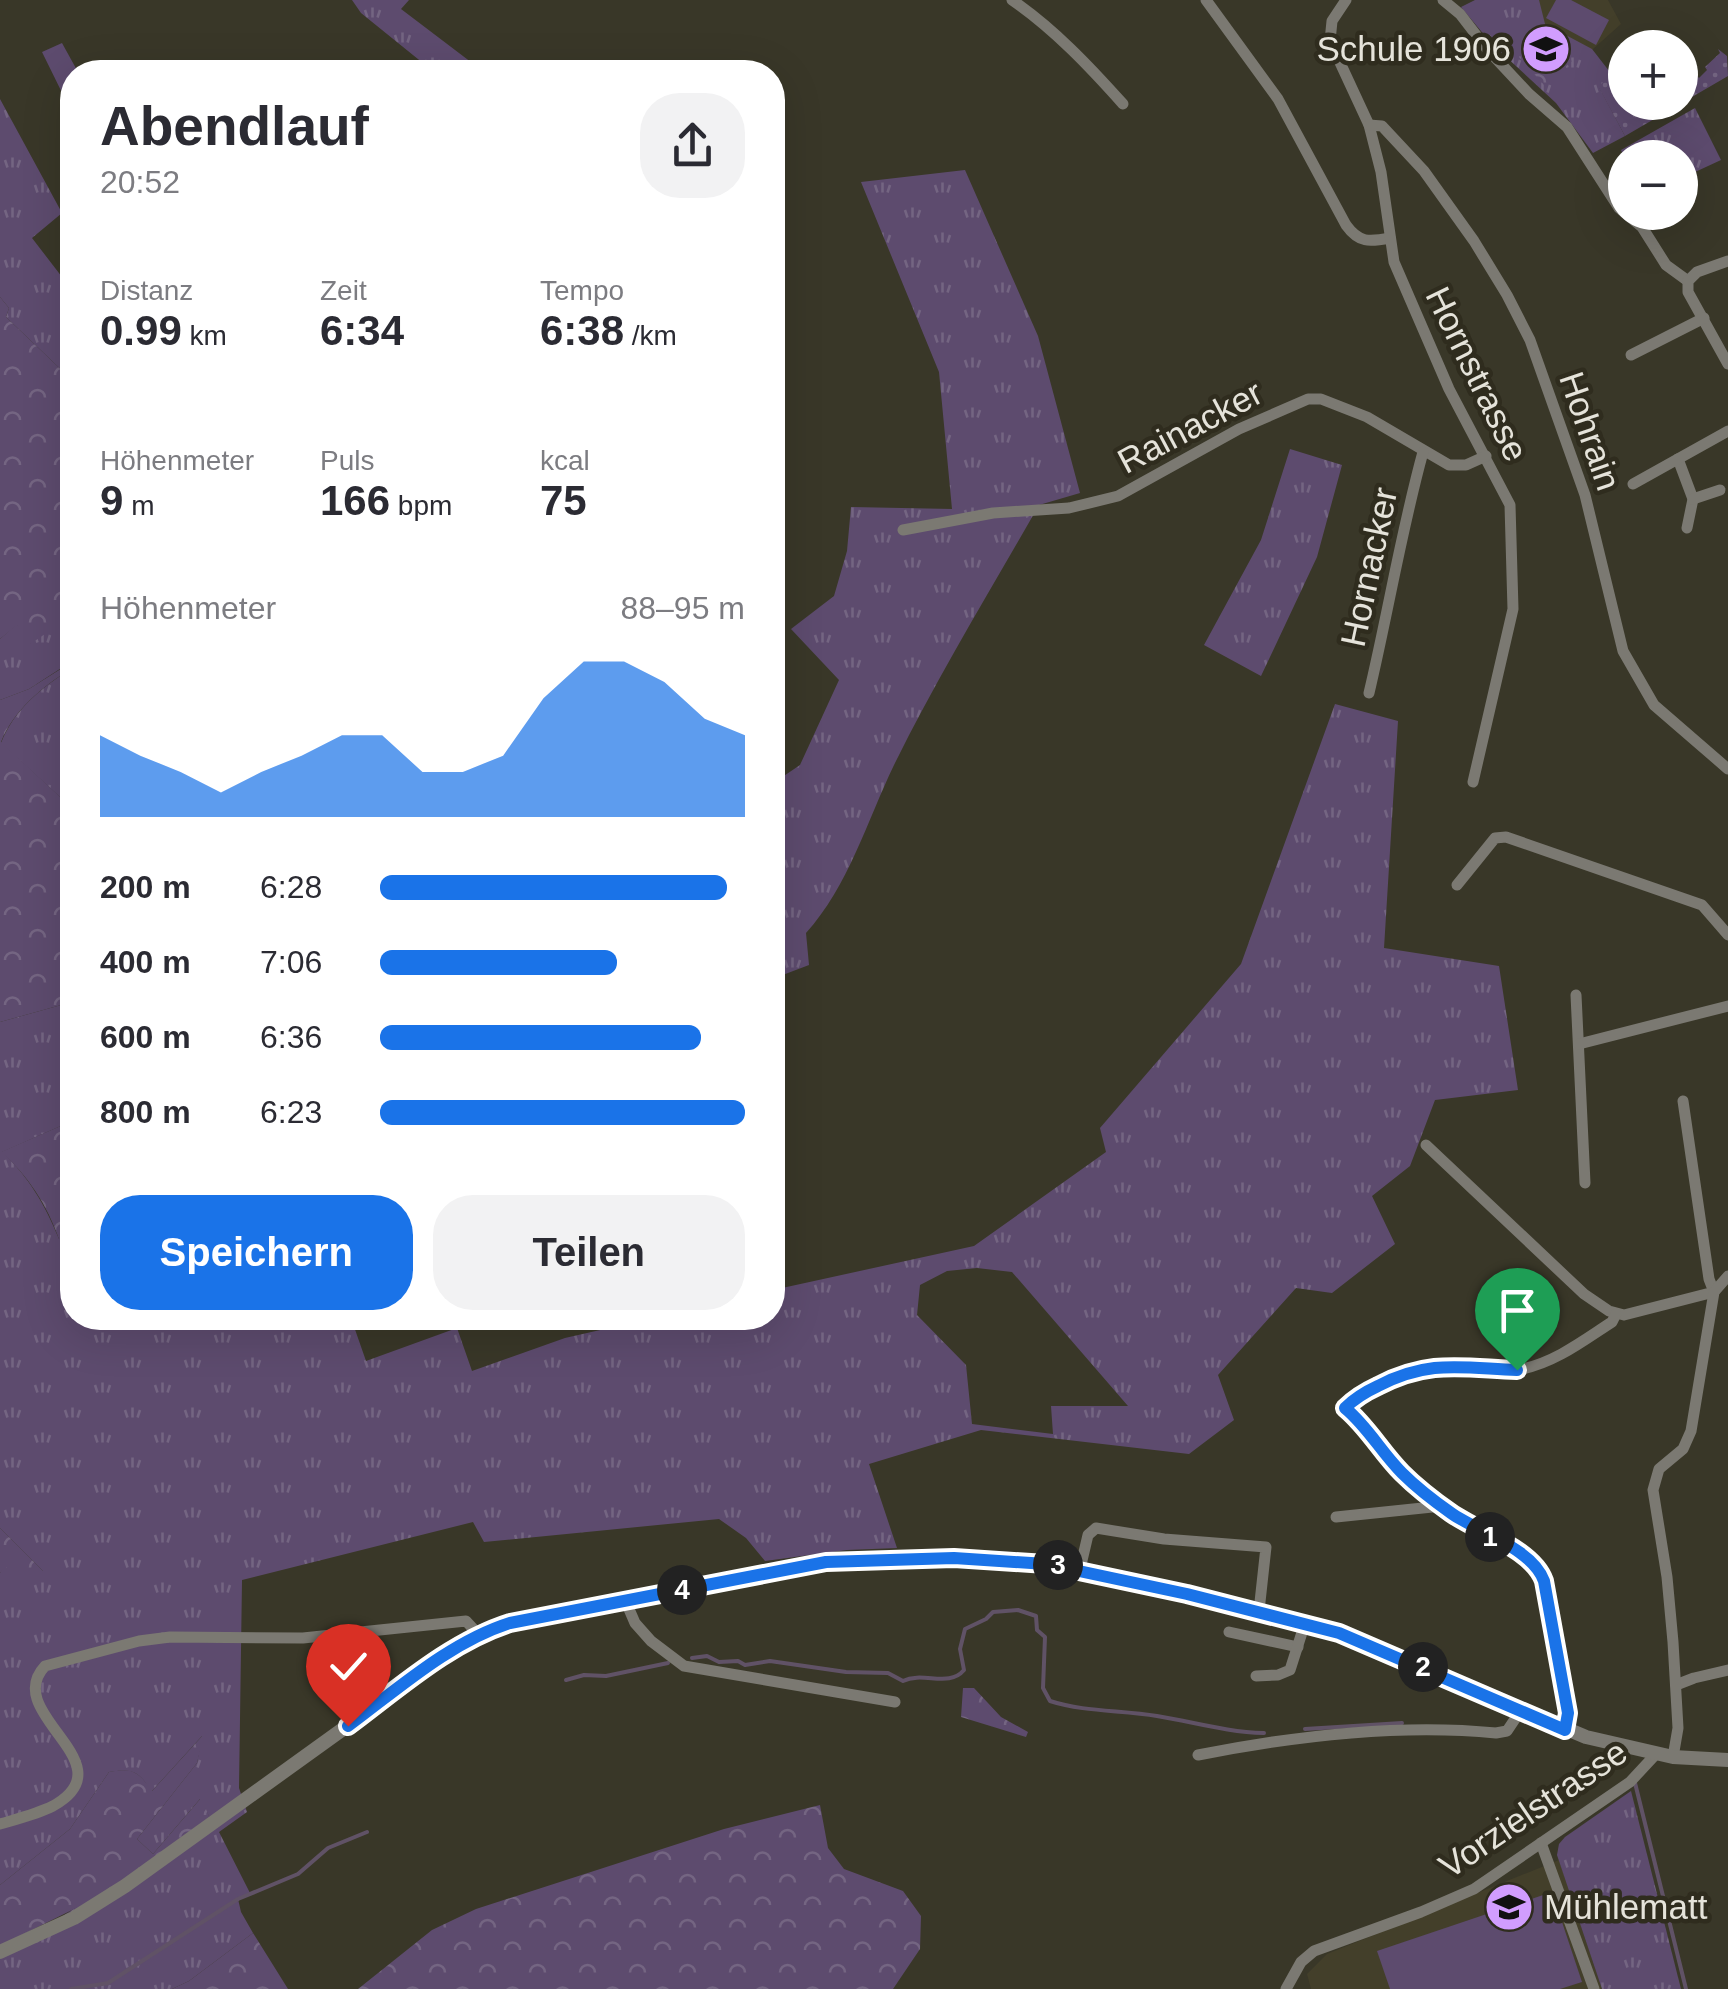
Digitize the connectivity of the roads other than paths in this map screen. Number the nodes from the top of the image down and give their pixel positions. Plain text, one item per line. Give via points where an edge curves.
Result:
1 (1012, 0) edge
2 (1206, 0) edge
3 (1346, 0) edge
4 (1443, 0) edge
5 (1124, 104) dead end
6 (1369, 125) junction
7 (1390, 238) junction
8 (1728, 262) edge
9 (1688, 281) junction
10 (1704, 318) junction
11 (1632, 355) dead end
12 (1728, 364) edge
13 (1728, 431) edge
14 (1423, 452) junction
15 (1486, 456) junction
16 (1678, 459) junction
17 (1633, 484) dead end
18 (1720, 490) dead end
19 (1693, 499) junction
20 (1686, 528) dead end
21 (903, 530) dead end
22 (1369, 693) dead end
23 (1728, 769) edge
24 (1473, 782) dead end
25 (1457, 886) dead end
26 (1728, 935) edge
27 (1576, 995) dead end
28 (1728, 1006) edge
29 (1578, 1044) junction
30 (1683, 1102) dead end
31 (1426, 1145) dead end
32 (1585, 1183) dead end
33 (1728, 1276) edge
34 (1714, 1292) junction
35 (1616, 1314) junction
36 (1442, 1506) junction
37 (1336, 1517) dead end
38 (1080, 1569) junction
39 (626, 1602) junction
40 (1259, 1611) junction
41 (1305, 1623) junction
42 (1229, 1632) dead end
43 (479, 1635) junction
44 (1298, 1647) junction
45 (1728, 1670) edge
46 (1256, 1676) dead end
47 (1676, 1686) junction
48 (895, 1702) dead end
49 (1521, 1710) junction
50 (1565, 1730) junction
51 (1656, 1754) junction
52 (1198, 1755) dead end
53 (1673, 1757) junction
54 (1728, 1760) edge
55 (0, 1824) edge
56 (1542, 1843) junction
57 (0, 1952) edge
58 (1286, 1989) edge
59 (1594, 1989) edge

1 - 5 street
2 - 7 street via 1278,99 1355,238
3 - 6 street, Hornstrasse via 1332,21 1330,42
4 - 9 street via 1567,127 1612,199 1642,227 1666,265
6 - 7 street, Hornstrasse
6 - 23 street, Hohrain via 1382,126 1424,172 1508,295 1585,494 1623,651 1654,705
7 - 15 street, Hornstrasse via 1416,318
8 - 9 street
9 - 10 street
10 - 11 street
10 - 12 street
13 - 16 street
14 - 15 street, Rainacker via 1449,465
14 - 21 street, Rainacker via 1367,416 1308,400 1239,428 1118,496
14 - 22 street, Hornacker
15 - 24 street, Hornstrasse via 1510,505 1513,609
16 - 17 street
16 - 19 street
18 - 19 street
19 - 20 street
25 - 26 street via 1495,838 1506,837 1702,905
27 - 29 street
28 - 29 street
29 - 32 street
30 - 34 street
31 - 35 street via 1584,1294
33 - 34 street
34 - 35 street
34 - 47 street via 1691,1431 1683,1449 1659,1469 1653,1490
35 - 36 street via 1537,1365 1416,1369 1354,1398 1345,1408 1401,1472
36 - 37 street
36 - 50 street via 1526,1556 1542,1573 1568,1713
38 - 39 street via 1008,1560 866,1559
38 - 40 street
38 - 40 street via 1096,1528 1266,1547
39 - 43 street
39 - 48 street via 651,1641 684,1666
40 - 41 street
41 - 44 street
41 - 49 street
42 - 44 street
43 - 55 street via 466,1621 303,1638 170,1637 45,1666 31,1691 76,1762 76,1780 52,1806
43 - 57 street via 125,1886
44 - 46 street via 1290,1670
45 - 47 street
47 - 53 street
49 - 50 street
49 - 52 street via 1506,1731 1496,1733 1414,1728
50 - 51 street
51 - 53 street
51 - 56 street, Vorzielstrasse via 1630,1782
53 - 54 street
56 - 58 street, Vorzielstrasse via 1474,1889 1314,1950
56 - 59 street

